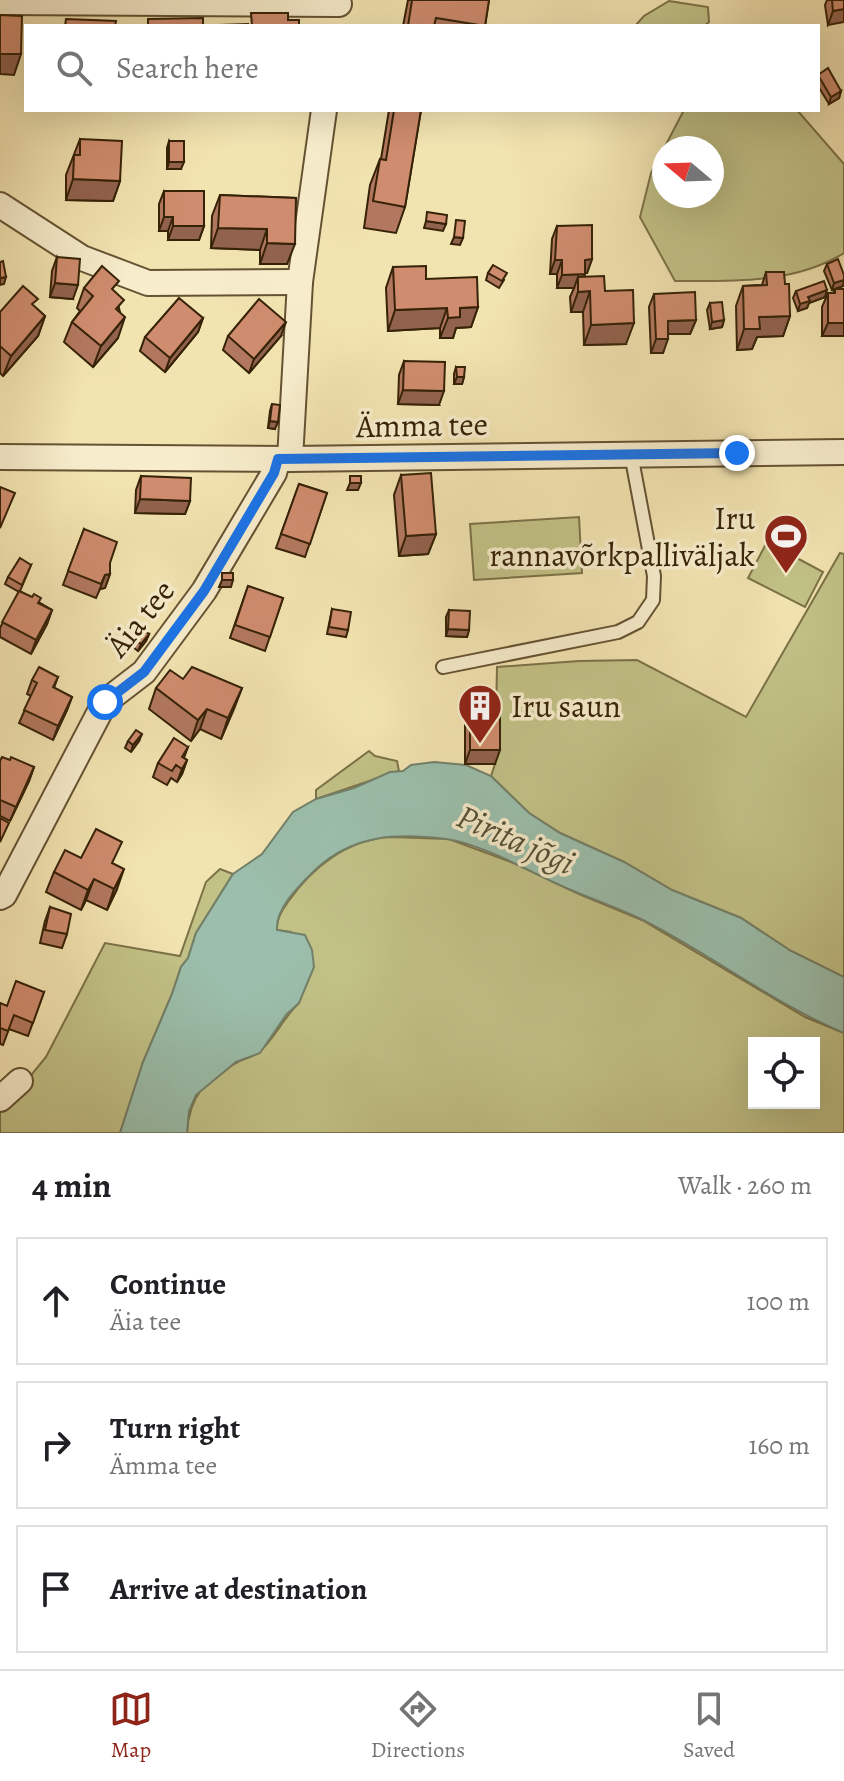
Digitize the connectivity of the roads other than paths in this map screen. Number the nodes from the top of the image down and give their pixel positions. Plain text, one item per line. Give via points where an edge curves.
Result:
1 (0, 2) edge
2 (338, 10) edge
3 (324, 112) edge
4 (0, 205) edge
5 (300, 282) junction
6 (844, 452) edge
7 (631, 454) junction
8 (0, 457) edge
9 (284, 459) junction
10 (443, 667) dead end
11 (0, 897) edge
12 (20, 1081) dead end
13 (0, 1099) edge

1 - 2 street
3 - 5 street, Äia tee
4 - 5 street via 82,258 148,283
5 - 9 street, Äia tee
6 - 7 street, Ämma tee
7 - 9 street, Ämma tee
7 - 10 lane via 654,576 653,600 638,622 618,632
8 - 9 street, Ämma tee
9 - 11 street, Äia tee via 204,591 144,672 105,702
12 - 13 street

